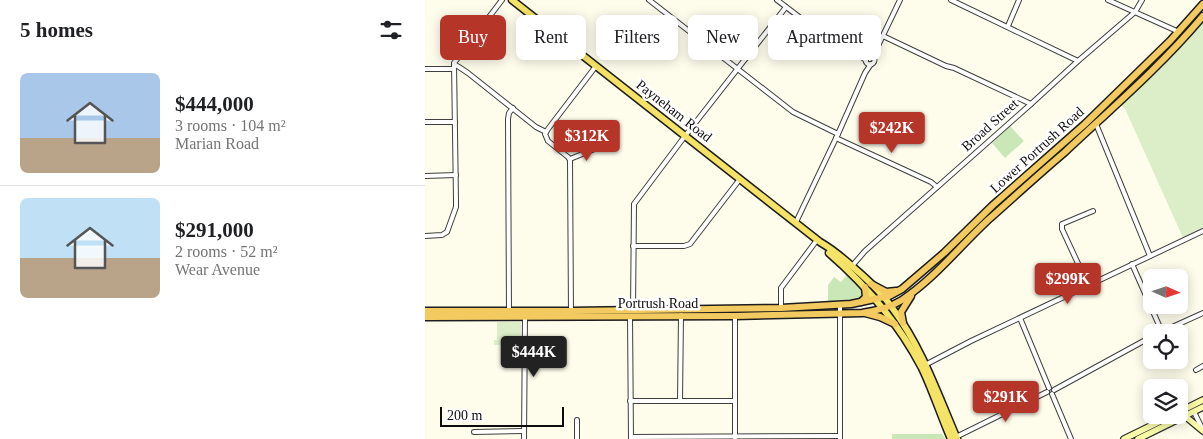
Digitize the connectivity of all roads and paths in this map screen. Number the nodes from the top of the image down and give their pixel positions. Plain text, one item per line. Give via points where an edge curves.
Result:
1 (502, 0) edge
2 (512, 0) edge
3 (649, 0) edge
4 (777, 0) edge
5 (894, 0) edge
6 (951, 0) edge
7 (1019, 0) edge
8 (1107, 0) edge
9 (1142, 0) edge
10 (899, 2) edge
11 (521, 3) edge
12 (1203, 4) edge
13 (786, 7) junction
14 (1135, 12) junction
15 (796, 15) edge
16 (1203, 16) edge
17 (1007, 26) junction
18 (1182, 34) junction
19 (883, 36) junction
20 (881, 40) edge
21 (1170, 41) junction
22 (1170, 52) junction
23 (1159, 53) junction
24 (869, 60) edge
25 (1078, 60) junction
26 (596, 66) junction
27 (454, 67) junction
28 (425, 69) edge
29 (737, 69) junction
30 (1031, 104) junction
31 (513, 108) junction
32 (1099, 112) junction
33 (425, 122) edge
34 (455, 122) junction
35 (1096, 124) junction
36 (1084, 125) junction
37 (546, 132) junction
38 (685, 136) junction
39 (837, 136) junction
40 (597, 148) dead end
41 (570, 158) junction
42 (425, 176) edge
43 (455, 176) junction
44 (740, 179) junction
45 (937, 188) junction
46 (993, 206) junction
47 (1093, 211) dead end
48 (988, 221) junction
49 (796, 222) junction
50 (975, 224) junction
51 (1203, 231) edge
52 (425, 236) edge
53 (819, 241) junction
54 (633, 246) junction
55 (1151, 256) junction
56 (1132, 264) junction
57 (852, 266) junction
58 (1088, 285) junction
59 (868, 286) junction
60 (916, 289) junction
61 (898, 291) junction
62 (883, 297) junction
63 (875, 299) junction
64 (861, 302) junction
65 (840, 305) junction
66 (891, 305) junction
67 (781, 308) junction
68 (883, 308) junction
69 (509, 310) junction
70 (425, 311) edge
71 (862, 312) junction
72 (631, 313) junction
73 (681, 313) junction
74 (735, 313) junction
75 (840, 313) junction
76 (1203, 313) edge
77 (571, 314) junction
78 (425, 317) edge
79 (525, 317) junction
80 (1020, 318) junction
81 (903, 323) junction
82 (895, 324) junction
83 (1158, 324) edge
84 (1179, 324) edge
85 (1143, 341) edge
86 (925, 365) junction
87 (1203, 366) edge
88 (1196, 370) dead end
89 (1048, 390) junction
90 (1053, 392) junction
91 (1203, 400) edge
92 (630, 401) junction
93 (680, 401) junction
94 (735, 401) junction
95 (1203, 407) edge
96 (1192, 409) junction
97 (1188, 410) edge
98 (1188, 413) edge
99 (1188, 418) edge
100 (577, 420) dead end
101 (1155, 424) edge
102 (1169, 424) edge
103 (524, 431) junction
104 (1203, 431) edge
105 (474, 432) dead end
106 (631, 438) edge
107 (735, 438) edge
108 (840, 438) edge
109 (955, 438) edge
110 (524, 439) edge
111 (577, 439) edge
112 (1071, 439) edge
113 (1124, 439) edge
114 (1138, 439) edge

1 - 27 street via 455,60
2 - 11 main road, Payneham Road
3 - 29 street
4 - 13 street
5 - 10 street
6 - 17 street
7 - 17 street
8 - 14 street
9 - 14 street, Broad Street
10 - 19 street
11 - 26 main road, Payneham Road
12 - 18 highway, Lower Portrush Road
13 - 15 street
13 - 29 street
14 - 18 street
14 - 25 street, Broad Street
16 - 18 highway, Lower Portrush Road
17 - 25 street
18 - 21 highway, Lower Portrush Road
18 - 22 highway, Lower Portrush Road
19 - 20 street
19 - 30 street
21 - 22 highway
21 - 23 highway, Lower Portrush Road
22 - 23 highway
22 - 35 highway, Lower Portrush Road
23 - 32 highway, Lower Portrush Road
24 - 39 street
25 - 30 street, Broad Street
26 - 37 street
26 - 38 main road, Payneham Road
27 - 28 street
27 - 31 street via 468,73
27 - 34 street
29 - 38 street
29 - 39 street via 795,114
30 - 45 street, Broad Street
31 - 37 street
31 - 69 street via 508,119
32 - 35 highway
32 - 36 highway, Lower Portrush Road
33 - 34 street
34 - 43 street
35 - 36 highway
35 - 48 highway, Lower Portrush Road
35 - 55 street
36 - 46 highway, Lower Portrush Road
37 - 41 street via 547,140
38 - 44 main road, Payneham Road
38 - 54 street via 634,204
39 - 45 street via 931,182
39 - 49 street
40 - 41 street
41 - 77 street
42 - 43 street
43 - 52 street via 456,207 449,229 442,235
44 - 49 main road, Payneham Road
44 - 54 street via 690,244
45 - 57 street, Broad Street
46 - 48 highway
46 - 50 highway, Lower Portrush Road
47 - 58 street via 1062,224
48 - 50 highway
48 - 60 highway, Lower Portrush Road
49 - 53 main road, Payneham Road
50 - 61 highway, Lower Portrush Road
51 - 55 street
53 - 57 main road, Payneham Road
53 - 59 main road, Payneham Road
53 - 67 street via 781,288
54 - 72 street
55 - 56 street
56 - 58 street
56 - 83 street
57 - 59 main road, Payneham Road
58 - 80 street
59 - 61 highway via 886,292
59 - 62 main road, Payneham Road
59 - 63 main road, Payneham Road
59 - 64 highway via 866,297
60 - 66 highway, Lower Portrush Road
60 - 81 highway via 901,312
61 - 62 highway, Lower Portrush Road
62 - 63 highway, Lower Portrush Road
62 - 66 main road, Payneham Road
63 - 64 highway, Portrush Road
63 - 68 main road, Payneham Road
64 - 65 highway, Portrush Road
65 - 67 highway, Portrush Road
65 - 75 street
66 - 68 highway, Portrush Road
66 - 81 main road, Payneham Road
67 - 74 highway, Portrush Road
68 - 71 highway, Portrush Road
68 - 82 main road, Payneham Road
69 - 70 highway, Portrush Road
69 - 77 highway, Portrush Road
71 - 75 highway, Portrush Road
71 - 82 highway
72 - 73 highway, Portrush Road
72 - 77 highway, Portrush Road
72 - 92 street
73 - 74 highway, Portrush Road
73 - 93 street
74 - 75 highway, Portrush Road
74 - 94 street
75 - 108 street
76 - 84 street
77 - 79 highway, Portrush Road
78 - 79 highway, Portrush Road
79 - 103 street
80 - 86 street
80 - 89 street
81 - 86 main road, Payneham Road
82 - 109 main road, Payneham Road via 923,371
85 - 90 street
86 - 109 main road, Payneham Road
87 - 88 street
89 - 90 street via 1049,394
89 - 109 street
90 - 112 street
91 - 96 main road
92 - 93 street
92 - 106 street
93 - 94 street
94 - 107 street
95 - 96 main road
96 - 97 main road
96 - 98 main road
96 - 104 street
99 - 104 main road
100 - 111 street
101 - 113 main road
102 - 114 main road
103 - 105 street
103 - 110 street
106 - 107 street
107 - 108 street

